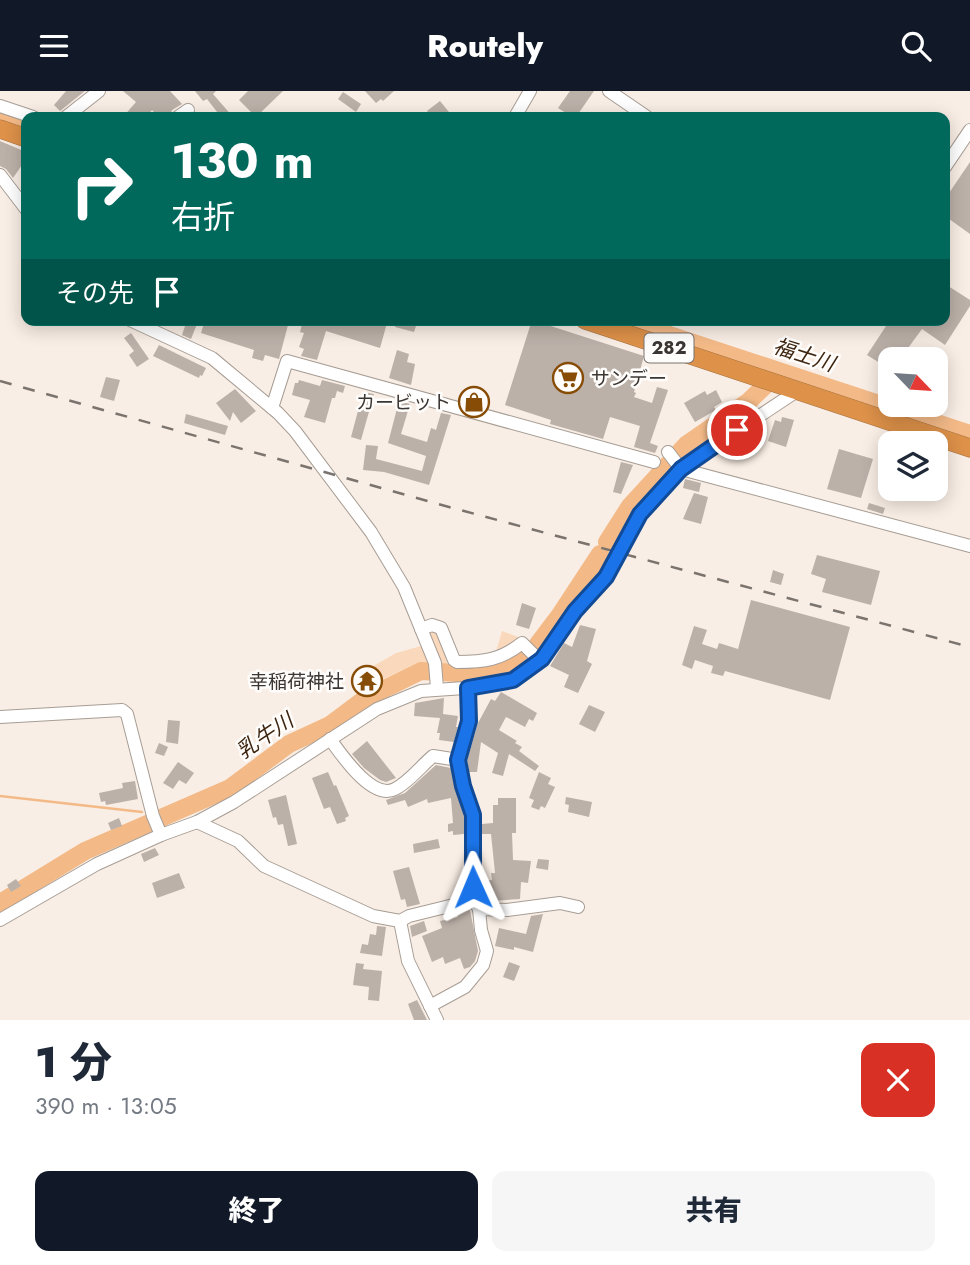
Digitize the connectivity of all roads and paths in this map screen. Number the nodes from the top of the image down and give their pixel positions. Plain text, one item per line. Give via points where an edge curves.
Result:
1 (99, 91) edge
2 (530, 91) edge
3 (610, 91) edge
4 (0, 106) edge
5 (72, 112) edge
6 (518, 112) edge
7 (641, 112) edge
8 (21, 113) edge
9 (0, 129) edge
10 (970, 130) edge
11 (21, 136) edge
12 (950, 160) edge
13 (0, 176) edge
14 (21, 203) edge
15 (143, 326) edge
16 (603, 326) edge
17 (791, 389) junction
18 (272, 408) junction
19 (970, 448) edge
20 (668, 452) dead end
21 (654, 462) dead end
22 (680, 467) junction
23 (970, 546) edge
24 (421, 629) junction
25 (539, 661) junction
26 (437, 688) junction
27 (468, 688) junction
28 (0, 717) edge
29 (330, 739) junction
30 (458, 760) junction
31 (197, 822) junction
32 (161, 835) junction
33 (476, 904) junction
34 (578, 907) dead end
35 (0, 920) edge
36 (400, 921) junction
37 (430, 1006) junction
38 (437, 1020) edge

1 - 5 street
2 - 6 street
3 - 7 street
4 - 8 street
9 - 11 highway
10 - 12 street
13 - 14 street
15 - 18 street via 212,358
16 - 17 highway, 282
17 - 19 highway, 282
17 - 22 street
18 - 21 street via 287,361
18 - 24 street via 371,531 404,587
20 - 22 street
22 - 23 street
22 - 25 street via 640,514 606,577
24 - 25 street via 441,628 457,663 497,659 522,643
24 - 26 street via 435,663
25 - 27 street via 513,680
26 - 27 street
26 - 29 street via 389,703
27 - 30 street via 469,721
28 - 32 street via 122,710
29 - 30 street via 359,778 387,791 432,756
29 - 31 street
30 - 33 street via 473,815
31 - 32 street
31 - 36 street via 238,841 264,866 373,916
32 - 35 street
33 - 34 street via 507,910 561,903
33 - 36 street
33 - 37 street via 487,951 483,965 466,987
36 - 37 street via 408,961
37 - 38 street

